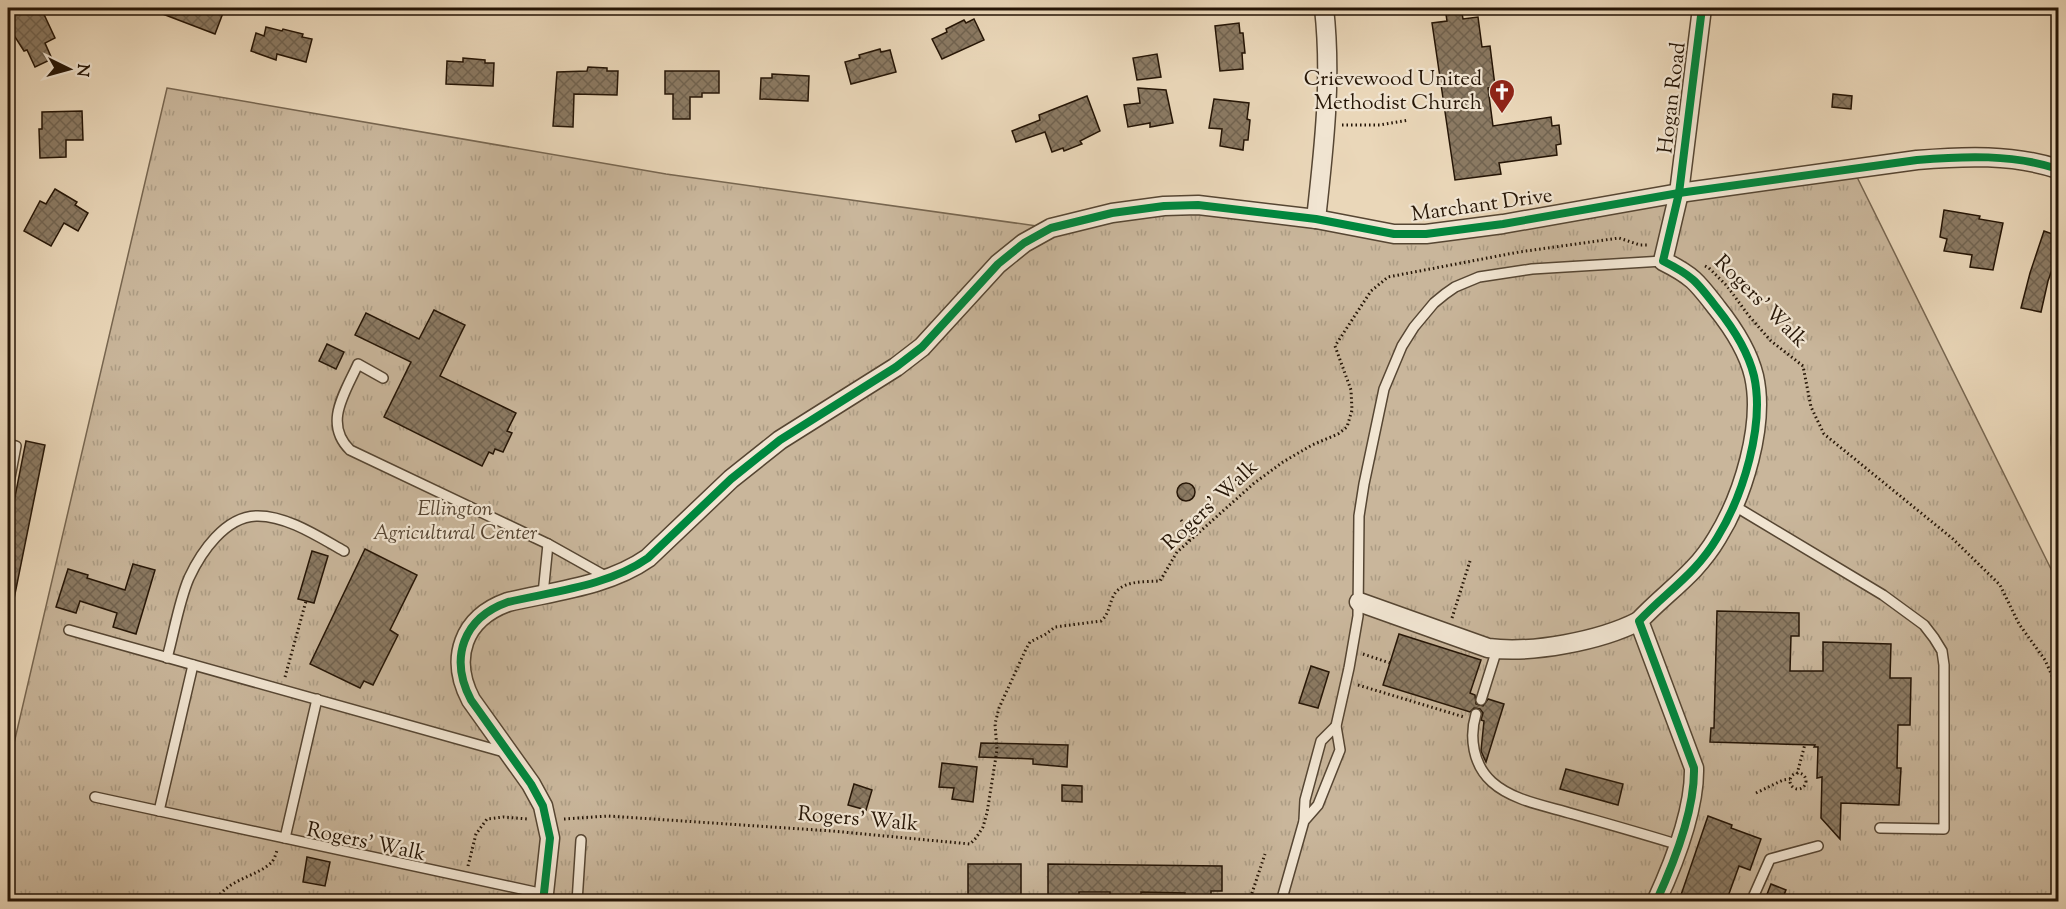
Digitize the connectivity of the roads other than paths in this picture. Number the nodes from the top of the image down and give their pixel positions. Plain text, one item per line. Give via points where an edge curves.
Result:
1 (1324, 8) edge
2 (1702, 8) edge
3 (2058, 169) edge
4 (1679, 193) junction
5 (1316, 219) junction
6 (1665, 253) junction
7 (383, 378) dead end
8 (8, 444) edge
9 (8, 488) edge
10 (1734, 506) junction
11 (548, 544) junction
12 (344, 551) dead end
13 (609, 578) junction
14 (543, 594) junction
15 (1359, 602) junction
16 (1639, 621) junction
17 (69, 630) dead end
18 (1497, 649) junction
19 (167, 658) junction
20 (193, 665) junction
21 (317, 699) junction
22 (1481, 700) dead end
23 (1475, 717) road end
24 (1336, 726) junction
25 (509, 753) junction
26 (95, 797) dead end
27 (159, 811) junction
28 (1304, 820) junction
29 (1880, 828) dead end
30 (283, 839) junction
31 (581, 840) dead end
32 (1679, 845) junction
33 (1818, 846) dead end
34 (543, 898) edge
35 (576, 902) edge
36 (1281, 902) edge
37 (1656, 902) edge
38 (1751, 902) edge

1 - 5 street via 1328,49 1326,123
2 - 4 street, Hogan Road
3 - 4 street, Marchant Drive via 2012,159 1936,158
4 - 5 street, Marchant Drive via 1426,234 1394,234
4 - 6 street, Hogan Road
5 - 13 street, Marchant Drive via 1198,205 1164,206 1096,216 1051,228 998,264 922,347 780,440 731,479 648,558
6 - 10 street via 1696,280 1728,321 1754,376 1754,433
6 - 15 lane via 1479,277 1455,287 1434,303 1402,346 1384,389 1359,516
7 - 11 lane via 358,364 336,423 350,450
8 - 9 lane via 16,446
10 - 16 street via 1698,566
10 - 29 lane via 1883,595 1924,625 1942,651 1944,829
11 - 13 lane
11 - 14 lane
12 - 19 lane via 270,517 250,516 233,521 212,542 188,580
13 - 14 street, Marchant Drive
14 - 25 street, Marchant Drive via 492,608 473,624 464,643 461,670 466,690
15 - 18 street
15 - 24 lane
16 - 18 street via 1562,645
16 - 32 street via 1694,768 1694,787
17 - 19 lane
18 - 22 lane
19 - 20 lane
20 - 21 lane
20 - 27 lane
21 - 25 lane
21 - 30 lane
23 - 32 lane via 1472,741 1476,758 1492,783 1523,799
24 - 28 lane via 1322,741 1305,800
24 - 28 lane via 1340,750 1318,805
25 - 34 street, Marchant Drive via 538,795 547,820 550,838
26 - 27 lane
27 - 30 lane
28 - 36 lane
30 - 34 lane via 465,877
31 - 35 lane
32 - 37 street
33 - 38 lane via 1770,859

